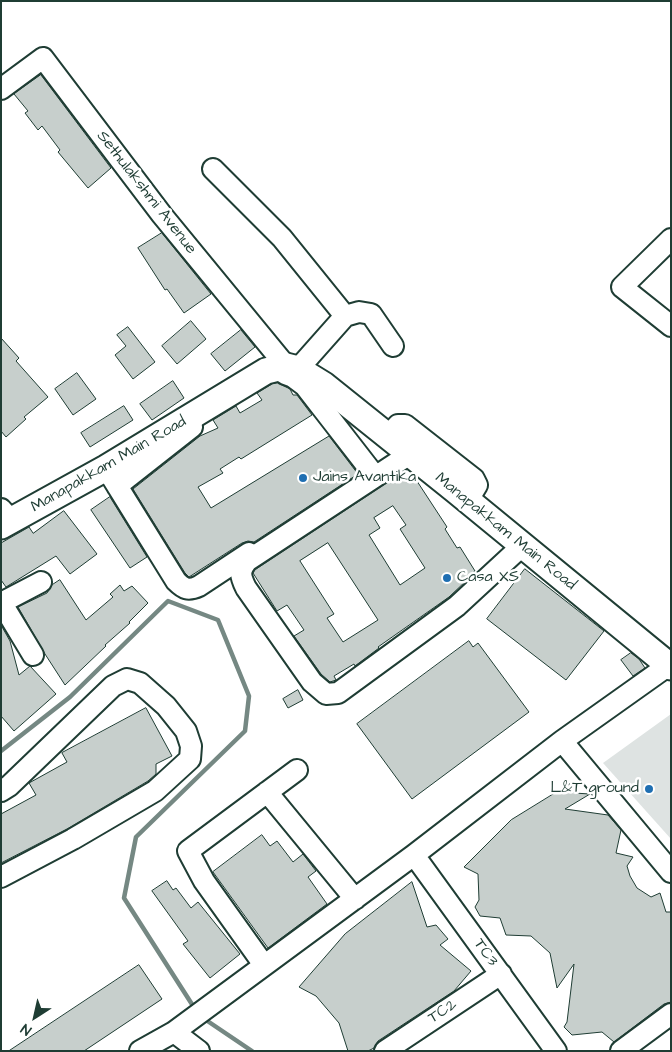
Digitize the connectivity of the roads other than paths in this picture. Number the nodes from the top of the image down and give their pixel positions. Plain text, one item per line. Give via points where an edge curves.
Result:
1 (4, 82) edge
2 (214, 169) dead end
3 (671, 239) edge
4 (345, 316) junction
5 (671, 326) edge
6 (393, 346) dead end
7 (292, 368) junction
8 (400, 446) junction
9 (371, 471) junction
10 (111, 477) junction
11 (4, 518) edge
12 (523, 545) junction
13 (41, 582) dead end
14 (1, 602) edge
15 (33, 655) dead end
16 (670, 666) edge
17 (562, 741) junction
18 (297, 770) dead end
19 (1, 791) edge
20 (267, 792) junction
21 (414, 855) junction
22 (671, 872) edge
23 (1, 877) edge
24 (354, 899) junction
25 (264, 965) junction
26 (501, 974) junction
27 (671, 1014) edge
28 (174, 1032) junction
29 (140, 1051) edge
30 (199, 1051) edge
31 (385, 1051) edge
32 (556, 1051) edge
33 (620, 1051) edge

1 - 7 street, Sethulakshmi Avenue via 43,58 162,215
2 - 4 street via 282,238
3 - 5 street via 622,287
4 - 6 street via 359,312 372,314
4 - 7 street
7 - 8 main road, Manapakkam Main Road via 324,385
7 - 10 main road, Manapakkam Main Road via 266,371
8 - 9 street
8 - 12 main road, Manapakkam Main Road
8 - 12 street via 241,568 246,588 312,682 326,694 338,693 457,606
9 - 10 street via 305,386 282,373 236,397 152,457
9 - 10 street via 191,590 183,589 176,581
10 - 11 main road, Manapakkam Main Road
12 - 16 main road, Manapakkam Main Road
13 - 14 street
14 - 15 street
16 - 17 street
17 - 21 street
17 - 22 street
18 - 20 street
19 - 23 street via 113,686 127,679 140,683 166,706 186,731 191,746 190,759 154,791
20 - 24 street
20 - 25 street via 188,851 204,881
21 - 24 street
21 - 26 street, TC3
24 - 25 street
25 - 28 street
26 - 31 street, TC2
26 - 32 street, TC3
27 - 33 street
28 - 29 street
28 - 30 street

